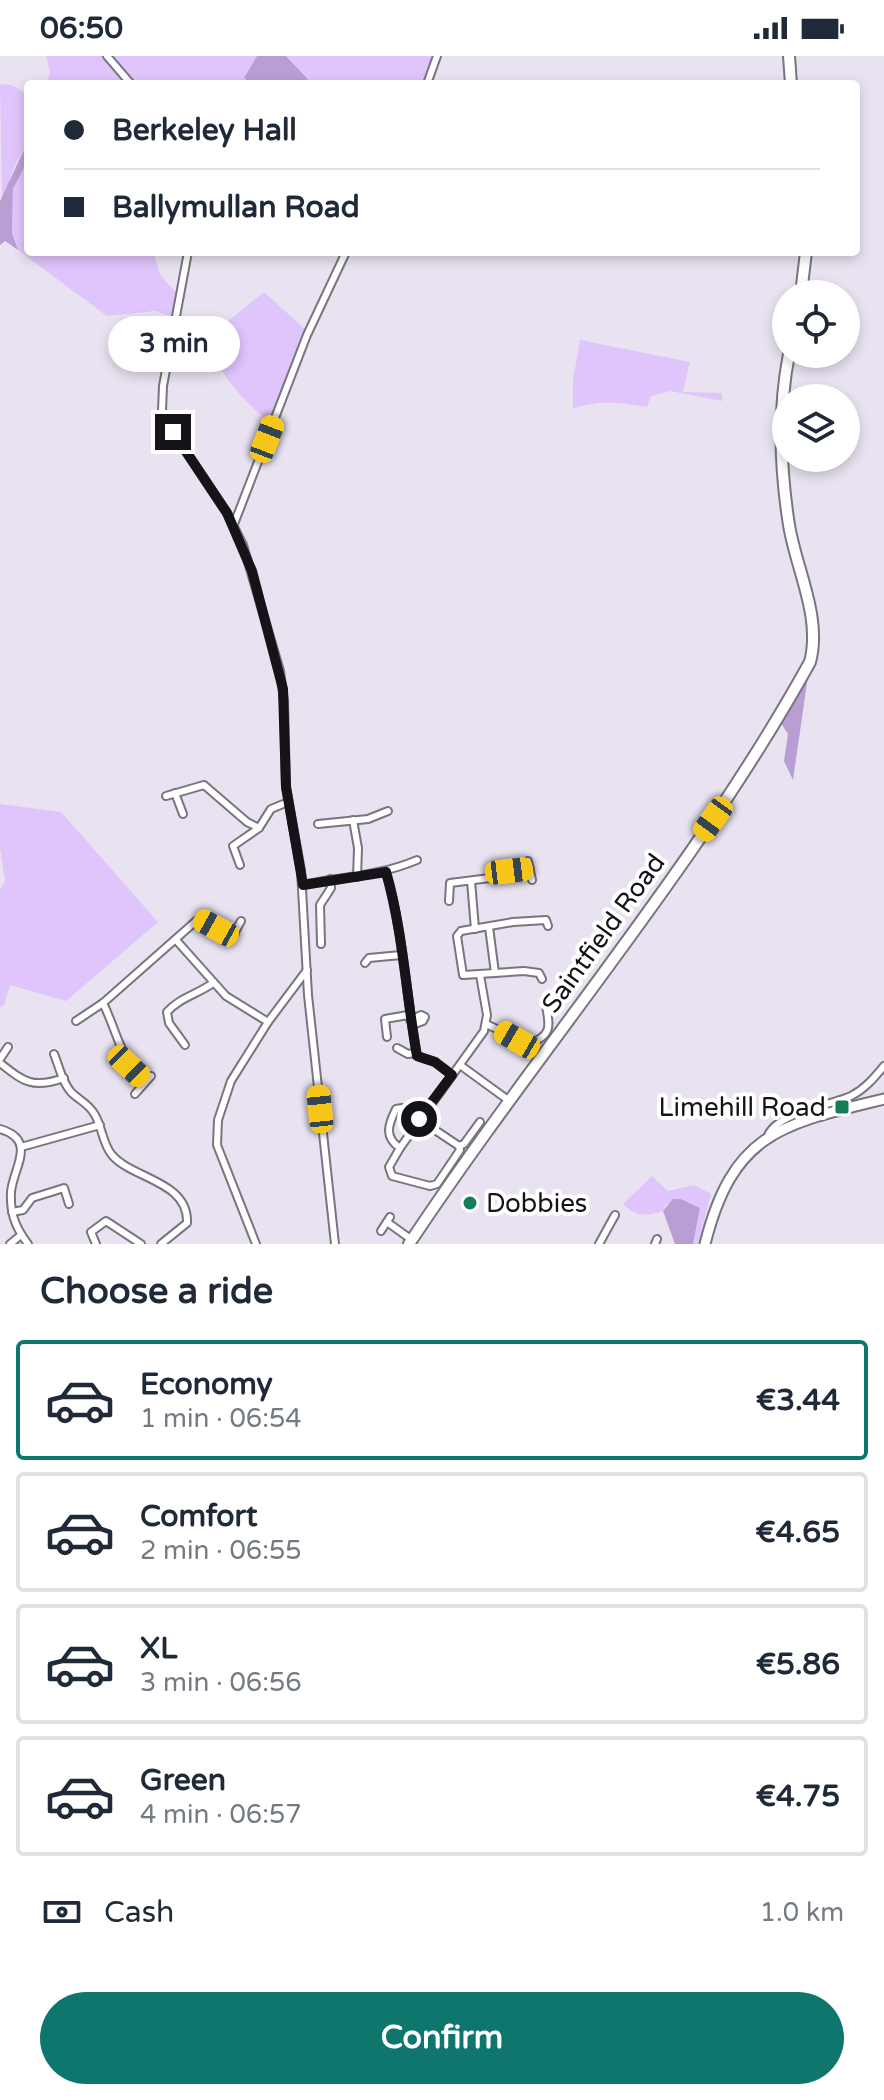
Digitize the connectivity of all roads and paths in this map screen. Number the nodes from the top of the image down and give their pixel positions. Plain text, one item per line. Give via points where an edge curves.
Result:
1 (107, 56) edge
2 (437, 56) edge
3 (789, 56) edge
4 (128, 80) edge
5 (428, 80) edge
6 (791, 80) edge
7 (188, 256) edge
8 (344, 256) edge
9 (806, 256) edge
10 (803, 280) edge
11 (787, 368) edge
12 (234, 524) junction
13 (175, 793) junction
14 (166, 796) dead end
15 (288, 802) junction
16 (388, 811) dead end
17 (183, 814) dead end
18 (353, 820) junction
19 (318, 824) dead end
20 (259, 828) junction
21 (417, 860) dead end
22 (240, 865) dead end
23 (386, 872) junction
24 (357, 877) junction
25 (330, 879) junction
26 (532, 880) dead end
27 (471, 881) junction
28 (303, 885) junction
29 (449, 901) dead end
30 (548, 920) dead end
31 (241, 921) dead end
32 (489, 927) junction
33 (475, 929) junction
34 (235, 933) junction
35 (176, 940) junction
36 (230, 941) dead end
37 (321, 944) dead end
38 (401, 955) junction
39 (367, 959) dead end
40 (307, 970) junction
41 (495, 973) junction
42 (541, 974) dead end
43 (480, 975) junction
44 (213, 983) junction
45 (289, 993) junction
46 (308, 995) junction
47 (545, 999) dead end
48 (103, 1003) junction
49 (410, 1020) junction
50 (76, 1021) dead end
51 (268, 1022) junction
52 (486, 1024) junction
53 (387, 1037) dead end
54 (187, 1045) dead end
55 (8, 1047) dead end
56 (397, 1048) dead end
57 (416, 1053) junction
58 (54, 1054) dead end
59 (0, 1061) edge
60 (460, 1065) junction
61 (884, 1066) edge
62 (452, 1075) junction
63 (64, 1078) junction
64 (135, 1094) dead end
65 (884, 1099) edge
66 (508, 1100) junction
67 (419, 1119) junction
68 (480, 1122) dead end
69 (100, 1125) junction
70 (0, 1129) edge
71 (767, 1138) junction
72 (459, 1146) junction
73 (21, 1147) junction
74 (400, 1148) junction
75 (1, 1195) edge
76 (11, 1195) junction
77 (69, 1204) dead end
78 (12, 1212) junction
79 (615, 1215) dead end
80 (381, 1231) dead end
81 (21, 1235) junction
82 (410, 1242) edge
83 (10, 1244) edge
84 (28, 1244) edge
85 (96, 1244) edge
86 (141, 1244) edge
87 (161, 1244) edge
88 (256, 1244) edge
89 (335, 1244) edge
90 (599, 1244) edge
91 (705, 1244) edge

1 - 4 street
2 - 5 street
3 - 6 main road
7 - 12 street via 162,410
8 - 12 street via 307,335
9 - 10 main road
11 - 66 main road, Saintfield Road via 782,451 789,524 812,621 810,662 713,819
12 - 15 street via 280,671
13 - 14 street
13 - 17 street
13 - 20 street via 204,785
15 - 20 street via 271,809
15 - 28 street
16 - 18 street
18 - 19 street
18 - 24 street
20 - 22 street via 233,846
21 - 23 street
23 - 24 street
23 - 38 street
24 - 25 street
25 - 28 street
25 - 37 street via 331,888 320,905
26 - 27 street via 529,865
27 - 29 street via 450,883
27 - 33 street
28 - 40 street
30 - 32 street
31 - 34 street
32 - 33 street
32 - 41 street
33 - 43 street via 457,936 463,975
34 - 35 street via 201,920
34 - 36 street
35 - 44 street
35 - 48 street
38 - 39 street
38 - 49 street
40 - 45 street
40 - 46 street
41 - 42 street
41 - 43 street
43 - 52 street
44 - 51 street
44 - 54 street via 167,1012
45 - 46 street
45 - 51 street
46 - 89 street
47 - 52 street via 547,1034 528,1048
48 - 50 street
48 - 64 street via 129,1066 148,1079
49 - 53 street via 385,1019
49 - 57 street
51 - 88 street via 227,1087 217,1129 217,1145
52 - 60 street
55 - 59 street
56 - 57 street
57 - 62 street
58 - 63 street
59 - 63 street via 24,1081
60 - 62 street
60 - 66 street
61 - 71 street via 861,1090 784,1120
62 - 67 street
63 - 69 street
65 - 71 street via 790,1125
66 - 82 main road, Saintfield Road
67 - 72 street
67 - 74 street
67 - 74 street via 396,1109 388,1135
68 - 72 street
69 - 73 street
69 - 87 street via 113,1157 170,1189 186,1215 187,1223
70 - 73 street
71 - 91 street via 746,1156 719,1198
72 - 74 street via 437,1184 430,1186 392,1176 389,1167
73 - 76 street
75 - 76 street
76 - 78 street
77 - 78 street via 64,1188 36,1196 23,1210
78 - 81 street
79 - 90 street
80 - 82 street via 388,1220
81 - 83 street
81 - 84 street
85 - 86 street via 91,1232 106,1221

